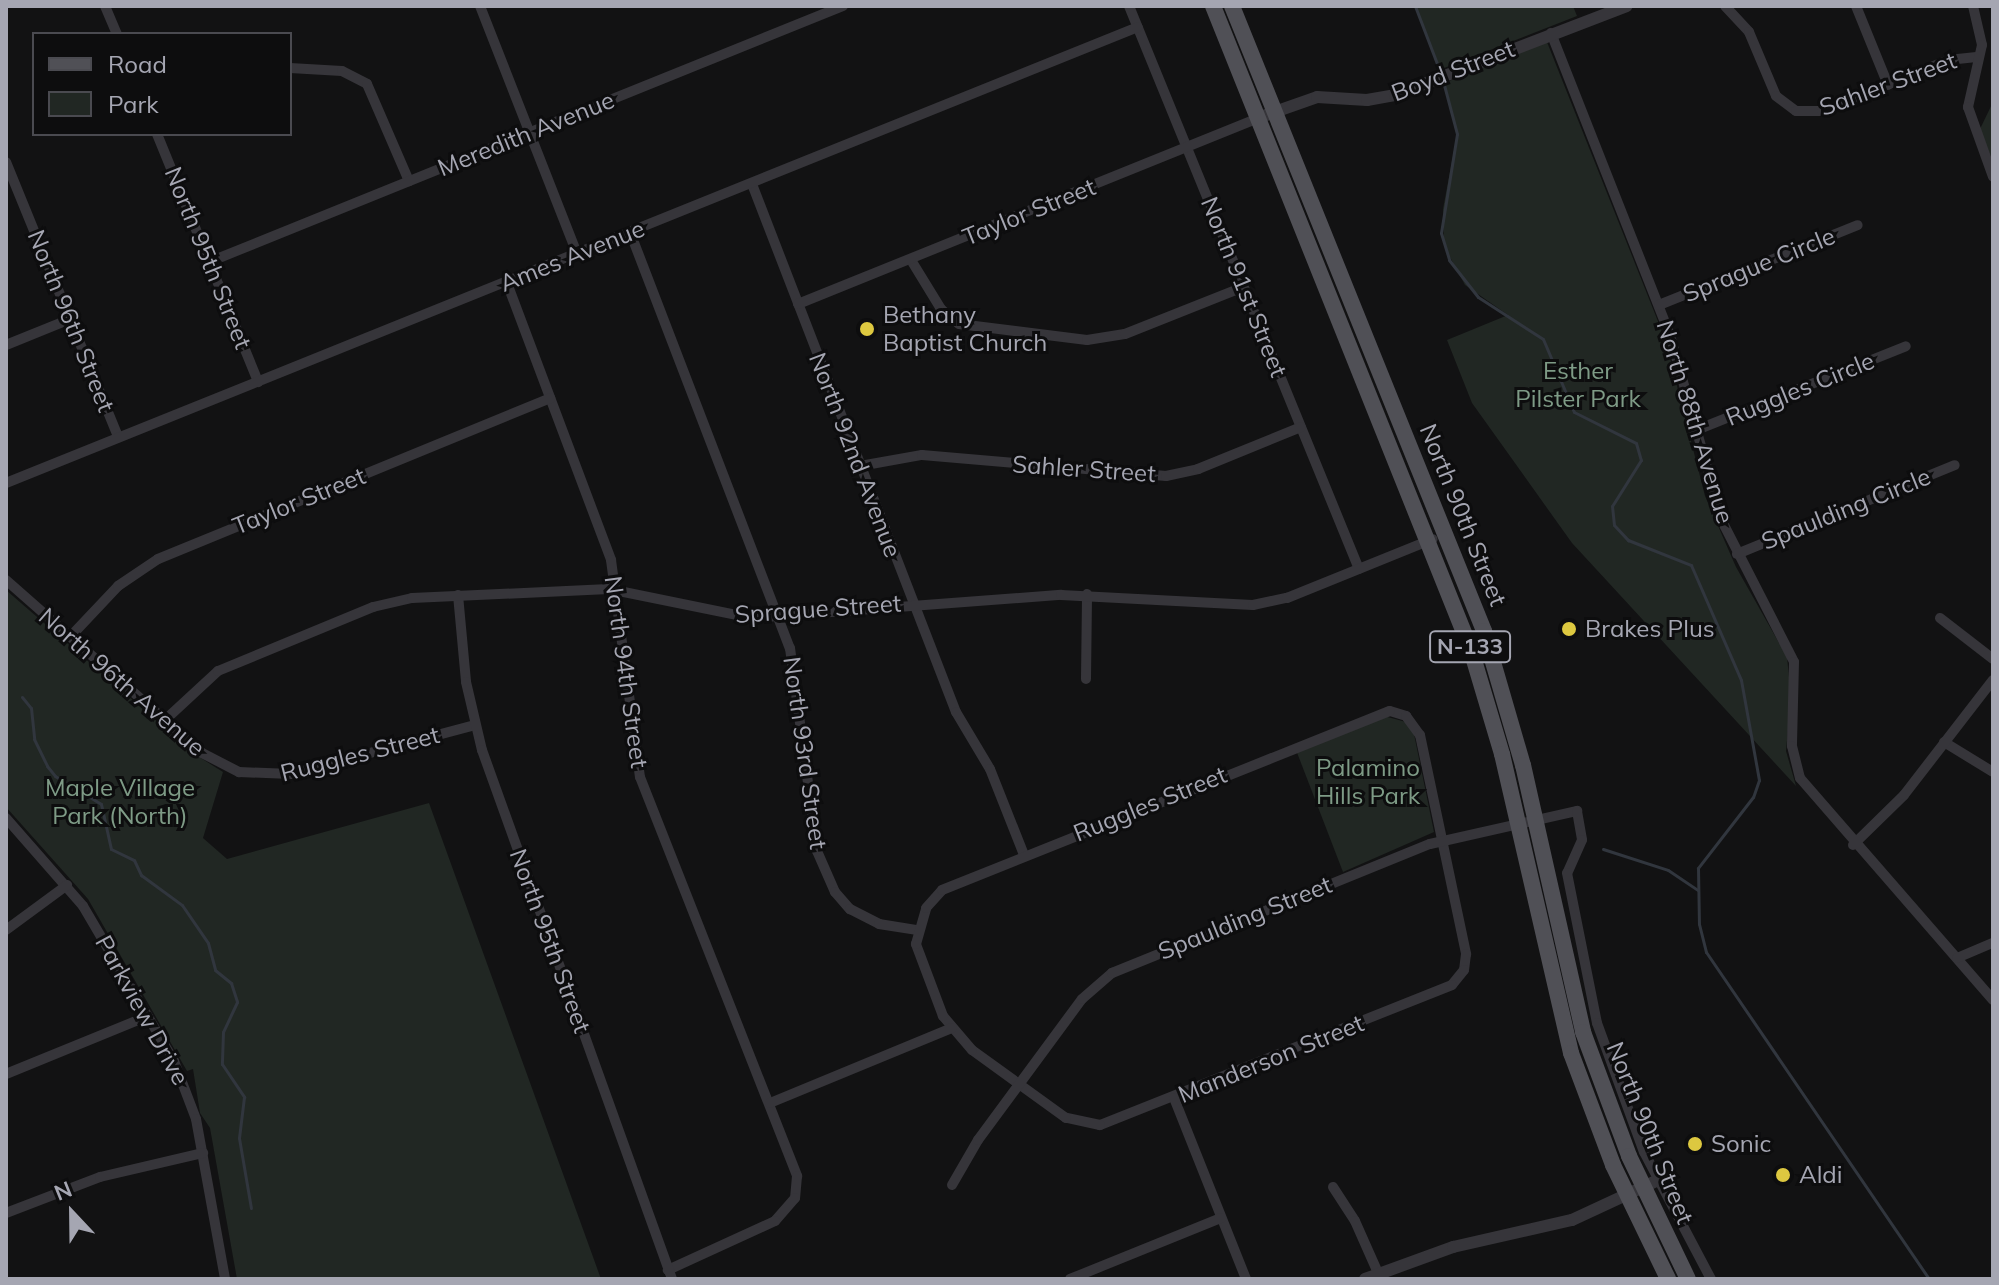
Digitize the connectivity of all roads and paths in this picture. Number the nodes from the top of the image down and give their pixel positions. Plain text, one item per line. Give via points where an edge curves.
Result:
1 (105, 6) edge
2 (480, 6) edge
3 (843, 6) edge
4 (1129, 6) edge
5 (1213, 6) edge
6 (1232, 6) edge
7 (1627, 6) edge
8 (1728, 6) edge
9 (1856, 6) edge
10 (1973, 6) edge
11 (1138, 27) junction
12 (116, 32) edge
13 (1551, 33) junction
14 (1979, 57) junction
15 (292, 68) edge
16 (1888, 85) junction
17 (1267, 114) junction
18 (529, 132) junction
19 (158, 136) edge
20 (1188, 147) junction
21 (6, 162) edge
22 (1993, 177) edge
23 (409, 181) junction
24 (10, 183) edge
25 (752, 184) junction
26 (1858, 225) dead end
27 (630, 232) junction
28 (577, 253) junction
29 (911, 260) junction
30 (209, 262) junction
31 (507, 283) junction
32 (1243, 287) junction
33 (798, 304) junction
34 (1659, 305) junction
35 (70, 319) junction
36 (6, 345) edge
37 (1906, 346) dead end
38 (258, 382) junction
39 (550, 398) junction
40 (1301, 427) junction
41 (1694, 431) junction
42 (118, 436) junction
43 (1955, 465) dead end
44 (860, 466) junction
45 (6, 483) edge
46 (1446, 534) junction
47 (1429, 541) junction
48 (1737, 554) junction
49 (1359, 569) junction
50 (6, 580) edge
51 (618, 591) junction
52 (1087, 594) junction
53 (458, 595) junction
54 (913, 603) junction
55 (779, 616) junction
56 (1940, 618) dead end
57 (70, 637) junction
58 (1993, 659) edge
59 (1086, 679) dead end
60 (1993, 680) edge
61 (165, 720) junction
62 (475, 725) junction
63 (1944, 742) junction
64 (1993, 772) edge
65 (245, 774) joint
66 (6, 818) edge
67 (1535, 819) junction
68 (1517, 823) junction
69 (1443, 840) junction
70 (1853, 845) junction
71 (1024, 855) junction
72 (67, 885) junction
73 (6, 930) edge
74 (918, 930) junction
75 (1993, 943) edge
76 (1957, 958) junction
77 (1993, 1000) edge
78 (148, 1016) junction
79 (952, 1028) junction
80 (6, 1074) edge
81 (1019, 1084) junction
82 (1174, 1098) junction
83 (770, 1103) junction
84 (203, 1153) junction
85 (1658, 1180) junction
86 (952, 1185) dead end
87 (1333, 1187) dead end
88 (1642, 1187) junction
89 (1626, 1195) junction
90 (6, 1213) edge
91 (1221, 1218) junction
92 (1378, 1273) junction
93 (670, 1274) edge
94 (225, 1279) edge
95 (1070, 1279) edge
96 (1246, 1279) edge
97 (1365, 1279) edge
98 (1668, 1279) edge
99 (1688, 1279) edge
100 (1711, 1279) edge

1 - 12 street
2 - 18 street
3 - 18 street, Meredith Avenue
4 - 11 street, North 91st Street
5 - 17 main road, North 90th Street / N-133
6 - 17 main road, North 90th Street / N-133
7 - 13 street, Boyd Street
8 - 16 street, Sahler Street via 1776,96 1796,111 1822,111
9 - 16 street
10 - 14 street via 1981,37
11 - 20 street, North 91st Street
11 - 25 street, Ames Avenue
13 - 17 street, Boyd Street via 1411,88 1367,100 1317,97
13 - 34 street, North 88th Avenue
14 - 16 street, Sahler Street via 1959,57
14 - 22 street via 1968,107
15 - 23 street via 342,71 367,84
17 - 20 street, Taylor Street
17 - 46 main road, North 90th Street / N-133
17 - 47 main road, North 90th Street / N-133
18 - 23 street, Meredith Avenue
18 - 28 street
19 - 30 street, North 95th Street
20 - 29 street, Taylor Street
20 - 32 street, North 91st Street
21 - 24 street, North 96th Street
23 - 30 street, Meredith Avenue
24 - 35 street, North 96th Street
25 - 27 street, Ames Avenue
25 - 33 street, North 92nd Avenue
26 - 34 street, Sprague Circle
27 - 28 street, Ames Avenue
27 - 55 street, North 93rd Street
28 - 31 street, Ames Avenue
29 - 32 street via 941,309 959,324 1087,340 1136,331
29 - 33 street, Taylor Street
30 - 38 street, North 95th Street
31 - 38 street, Ames Avenue
31 - 39 street, North 94th Street
32 - 40 street, North 91st Street
33 - 44 street, North 92nd Avenue
34 - 41 street, North 88th Avenue
35 - 36 street
35 - 42 street, North 96th Street
37 - 41 street, Ruggles Circle
38 - 42 street, Ames Avenue
39 - 51 street, North 94th Street via 598,522
39 - 57 street, Taylor Street via 158,559 118,586
40 - 44 street, Sahler Street via 1198,469 1166,476 922,455
40 - 49 street, North 91st Street
41 - 48 street, North 88th Avenue via 1711,493
42 - 45 street, Ames Avenue
43 - 48 street, Spaulding Circle
44 - 54 street, North 92nd Avenue
46 - 47 street, Sprague Street
46 - 67 main road, North 90th Street / N-133 via 1502,687
47 - 49 street, Sprague Street
47 - 68 main road, North 90th Street / N-133 via 1482,680
48 - 70 street, North 88th Avenue via 1794,662 1792,746 1800,778
49 - 52 street, Sprague Street via 1287,598 1253,605
50 - 57 street, North 96th Avenue
51 - 53 street, Sprague Street
51 - 55 street, Sprague Street via 730,616
51 - 83 street, North 94th Street via 627,709 640,777
52 - 54 street, Sprague Street
52 - 59 street
53 - 61 street, Sprague Street via 373,607 237,662 202,682
53 - 62 street, North 95th Street
54 - 55 street, Sprague Street
54 - 71 street, North 92nd Avenue via 956,712 990,769
55 - 74 street, North 93rd Street via 796,672 812,833 828,878 855,913 879,924
56 - 58 street
57 - 61 street, North 96th Avenue
60 - 63 street
61 - 65 street, North 96th Avenue via 209,758
62 - 65 street, Ruggles Street via 291,774
62 - 93 street, North 95th Street
63 - 64 street
63 - 70 street via 1904,795
66 - 72 street, Parkview Drive
67 - 68 street, Spaulding Street
67 - 85 street, Spaulding Street via 1577,811 1582,840 1567,873 1587,980 1621,1095
67 - 88 main road, North 90th Street / N-133 via 1583,1032
68 - 69 street, Spaulding Street
68 - 89 main road, North 90th Street / N-133 via 1563,1023
69 - 71 street, Ruggles Street via 1420,735 1406,716 1376,714
69 - 81 street, Spaulding Street via 1112,973 1082,999
69 - 82 street, Manderson Street via 1466,954 1459,978 1445,989
70 - 76 street, North 88th Avenue
71 - 74 street, Ruggles Street via 942,890 926,908
72 - 73 street
72 - 78 street, Parkview Drive
74 - 79 street via 922,968
75 - 76 street
76 - 77 street, North 88th Avenue
78 - 80 street
78 - 84 street, Parkview Drive via 183,1080
79 - 81 street
79 - 83 street
81 - 82 street, Manderson Street via 1078,1124 1112,1123
81 - 86 street, Spaulding Street
82 - 91 street
83 - 93 street, North 94th Street via 796,1168 796,1194 775,1221
84 - 90 street via 100,1177
84 - 94 street, Parkview Drive
85 - 88 street
85 - 100 street
87 - 92 street
88 - 89 street
88 - 99 main road, North 90th Street / N-133
89 - 92 street via 1557,1225 1453,1247
89 - 98 main road, North 90th Street / N-133
91 - 95 street
91 - 96 street
92 - 97 street

